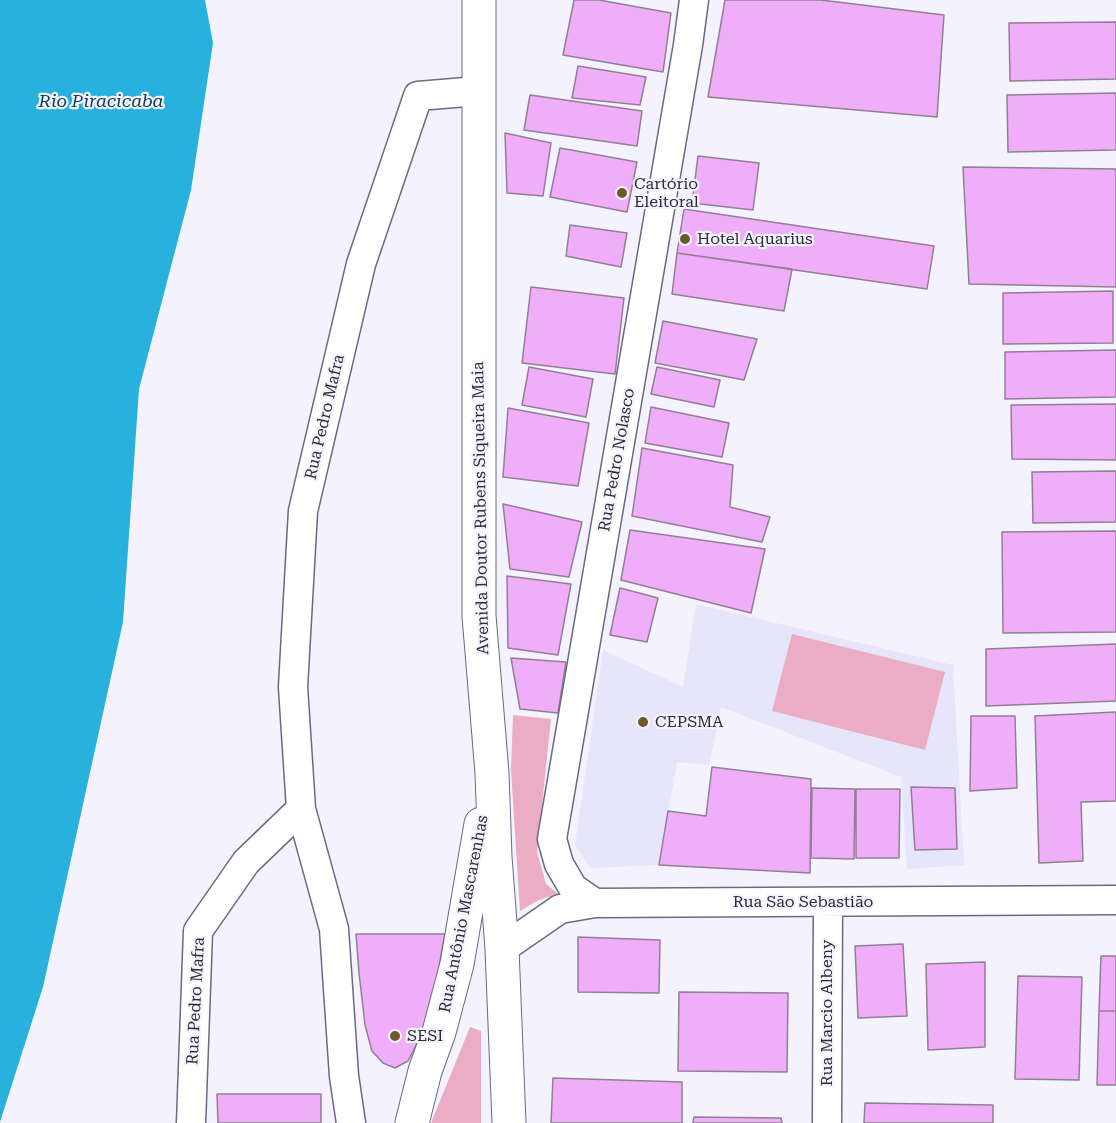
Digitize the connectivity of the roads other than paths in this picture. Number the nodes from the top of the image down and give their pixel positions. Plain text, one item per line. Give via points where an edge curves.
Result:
1 (478, 0) edge
2 (694, 0) edge
3 (478, 91) junction
4 (492, 772) junction
5 (301, 808) junction
6 (1116, 900) edge
7 (828, 902) junction
8 (595, 903) junction
9 (502, 948) junction
10 (191, 1123) edge
11 (351, 1123) edge
12 (412, 1123) edge
13 (509, 1123) edge
14 (827, 1123) edge

1 - 3 main road, Avenida Doutor Rubens Siqueira Maia
2 - 8 street, Rua Pedro Nolasco via 552,839 559,864 573,888
3 - 4 main road, Avenida Doutor Rubens Siqueira Maia via 479,616
3 - 5 street, Rua Pedro Mafra via 418,96 361,264 303,511 293,687
4 - 9 main road, Avenida Doutor Rubens Siqueira Maia
4 - 12 main road, Rua Antônio Mascarenhas via 457,964
5 - 10 street, Rua Pedro Mafra via 246,862 198,931
5 - 11 street, Rua Pedro Mafra via 334,929
6 - 7 street, Rua São Sebastião
7 - 8 street, Rua São Sebastião
7 - 14 street, Rua Marcio Albeny
8 - 9 street, Rua São Sebastião via 560,909
9 - 13 main road, Avenida Doutor Rubens Siqueira Maia

